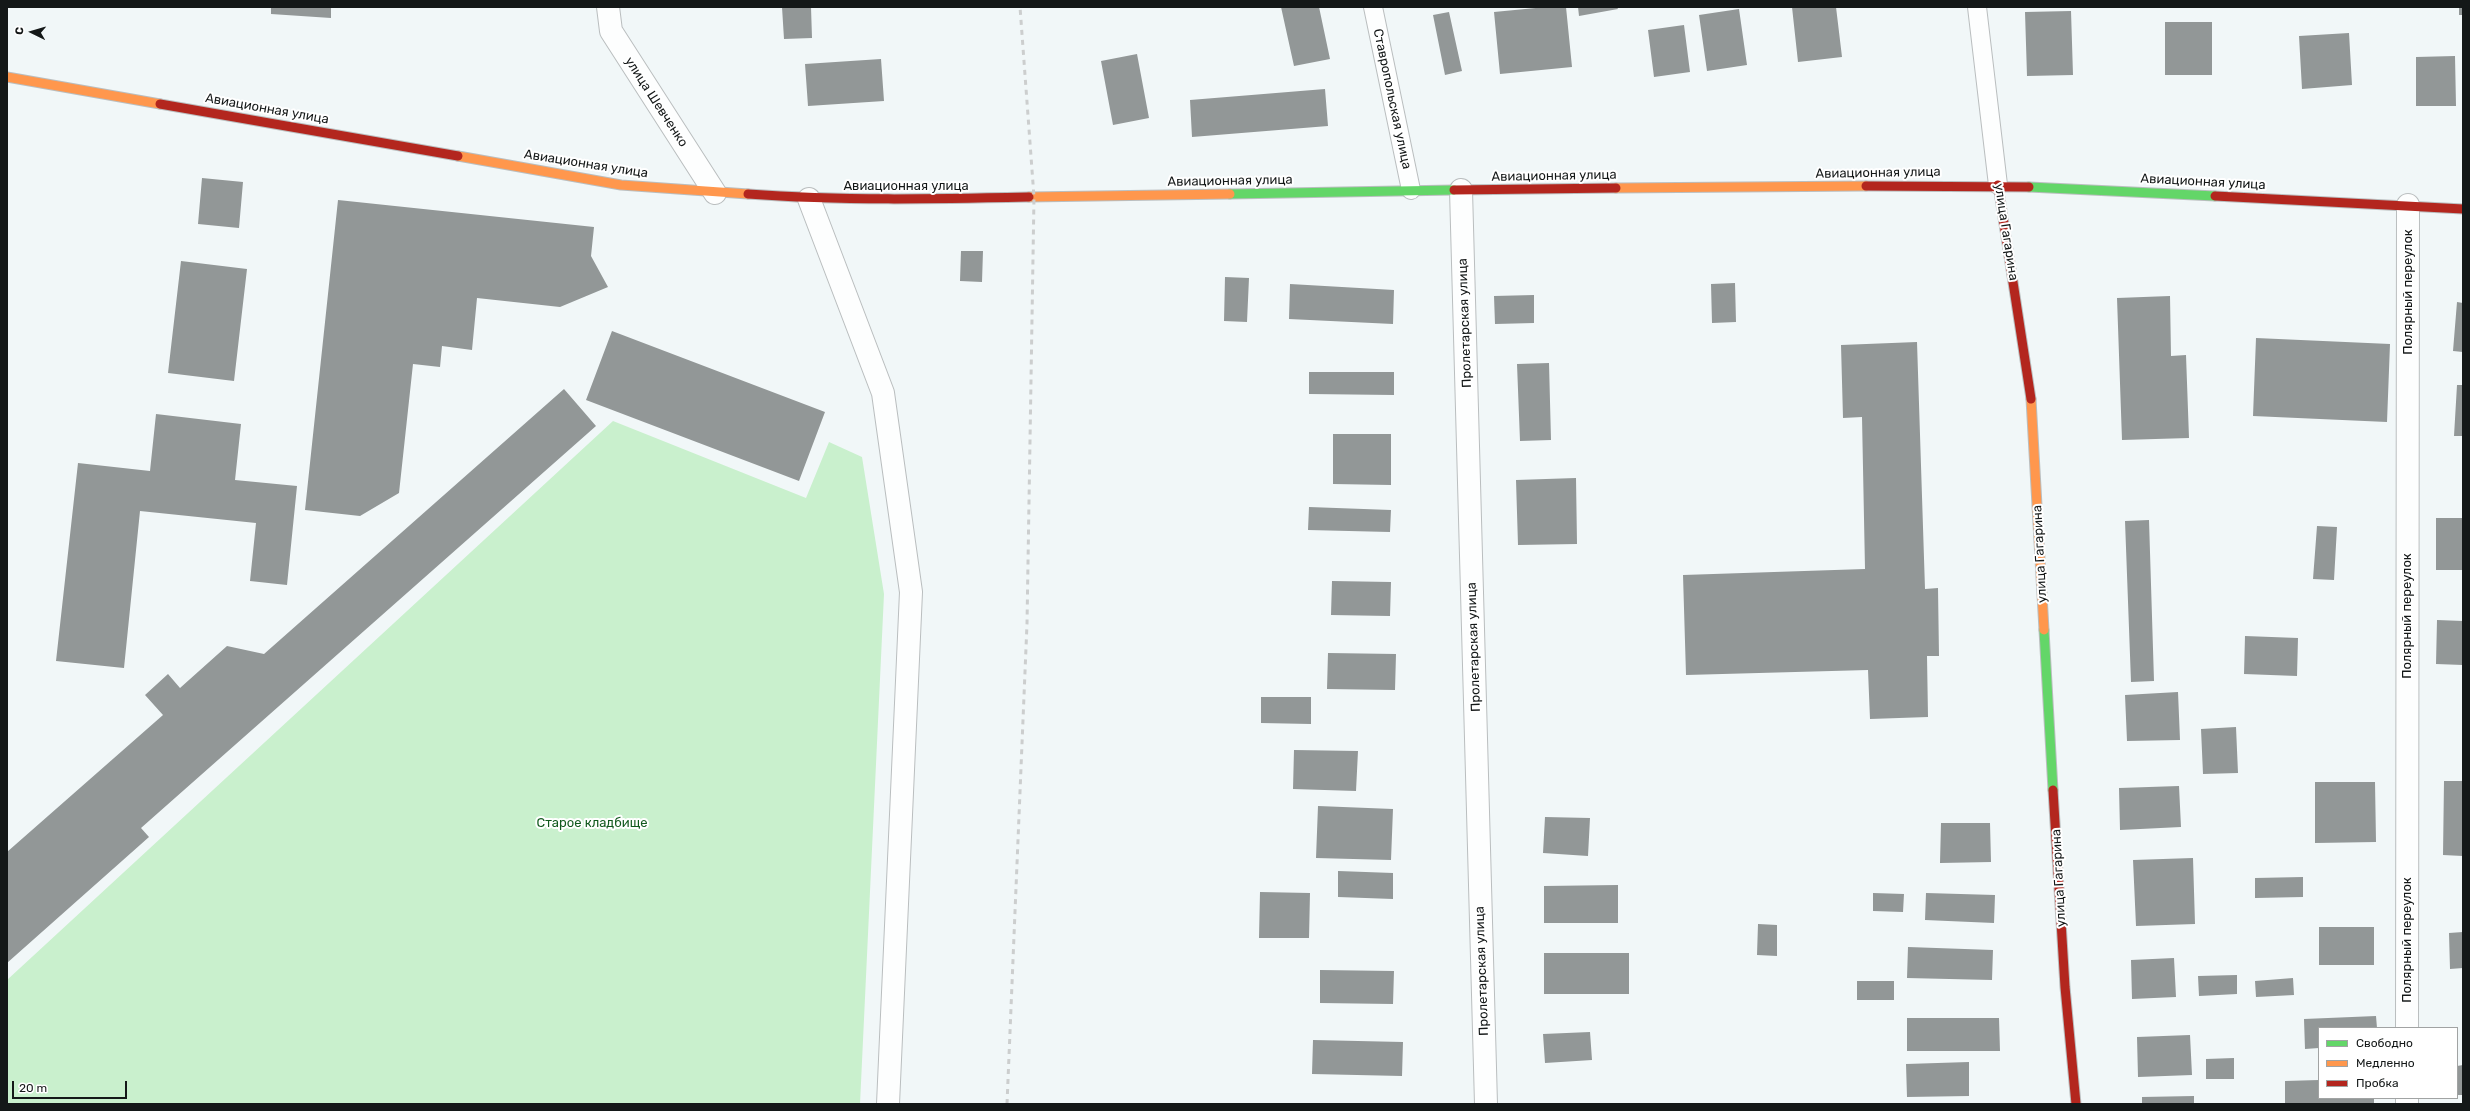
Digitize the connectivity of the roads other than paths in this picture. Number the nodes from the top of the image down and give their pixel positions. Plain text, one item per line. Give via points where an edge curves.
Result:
1 (608, 7) edge
2 (1373, 7) edge
3 (1977, 7) edge
4 (7, 77) edge
5 (1998, 185) junction
6 (1411, 190) junction
7 (1462, 190) junction
8 (715, 193) junction
9 (809, 199) junction
10 (2408, 205) junction
11 (2463, 209) edge
12 (2407, 1027) edge
13 (888, 1104) edge
14 (1486, 1104) edge
15 (2076, 1104) edge

1 - 8 street, улица Шевченко via 611,31
2 - 6 lane, Ставропольская улица
3 - 5 lane, улица Гагарина
4 - 8 main road, Авиационная улица via 621,185
5 - 7 main road, Авиационная улица
5 - 10 main road, Авиационная улица
5 - 15 main road, улица Гагарина via 2030,387 2066,987
6 - 7 main road, Авиационная улица
6 - 9 main road, Авиационная улица
7 - 14 street, Пролетарская улица
8 - 9 main road, Авиационная улица
9 - 13 street via 883,393 911,592
10 - 11 main road, Авиационная улица
10 - 12 street, Полярный переулок

